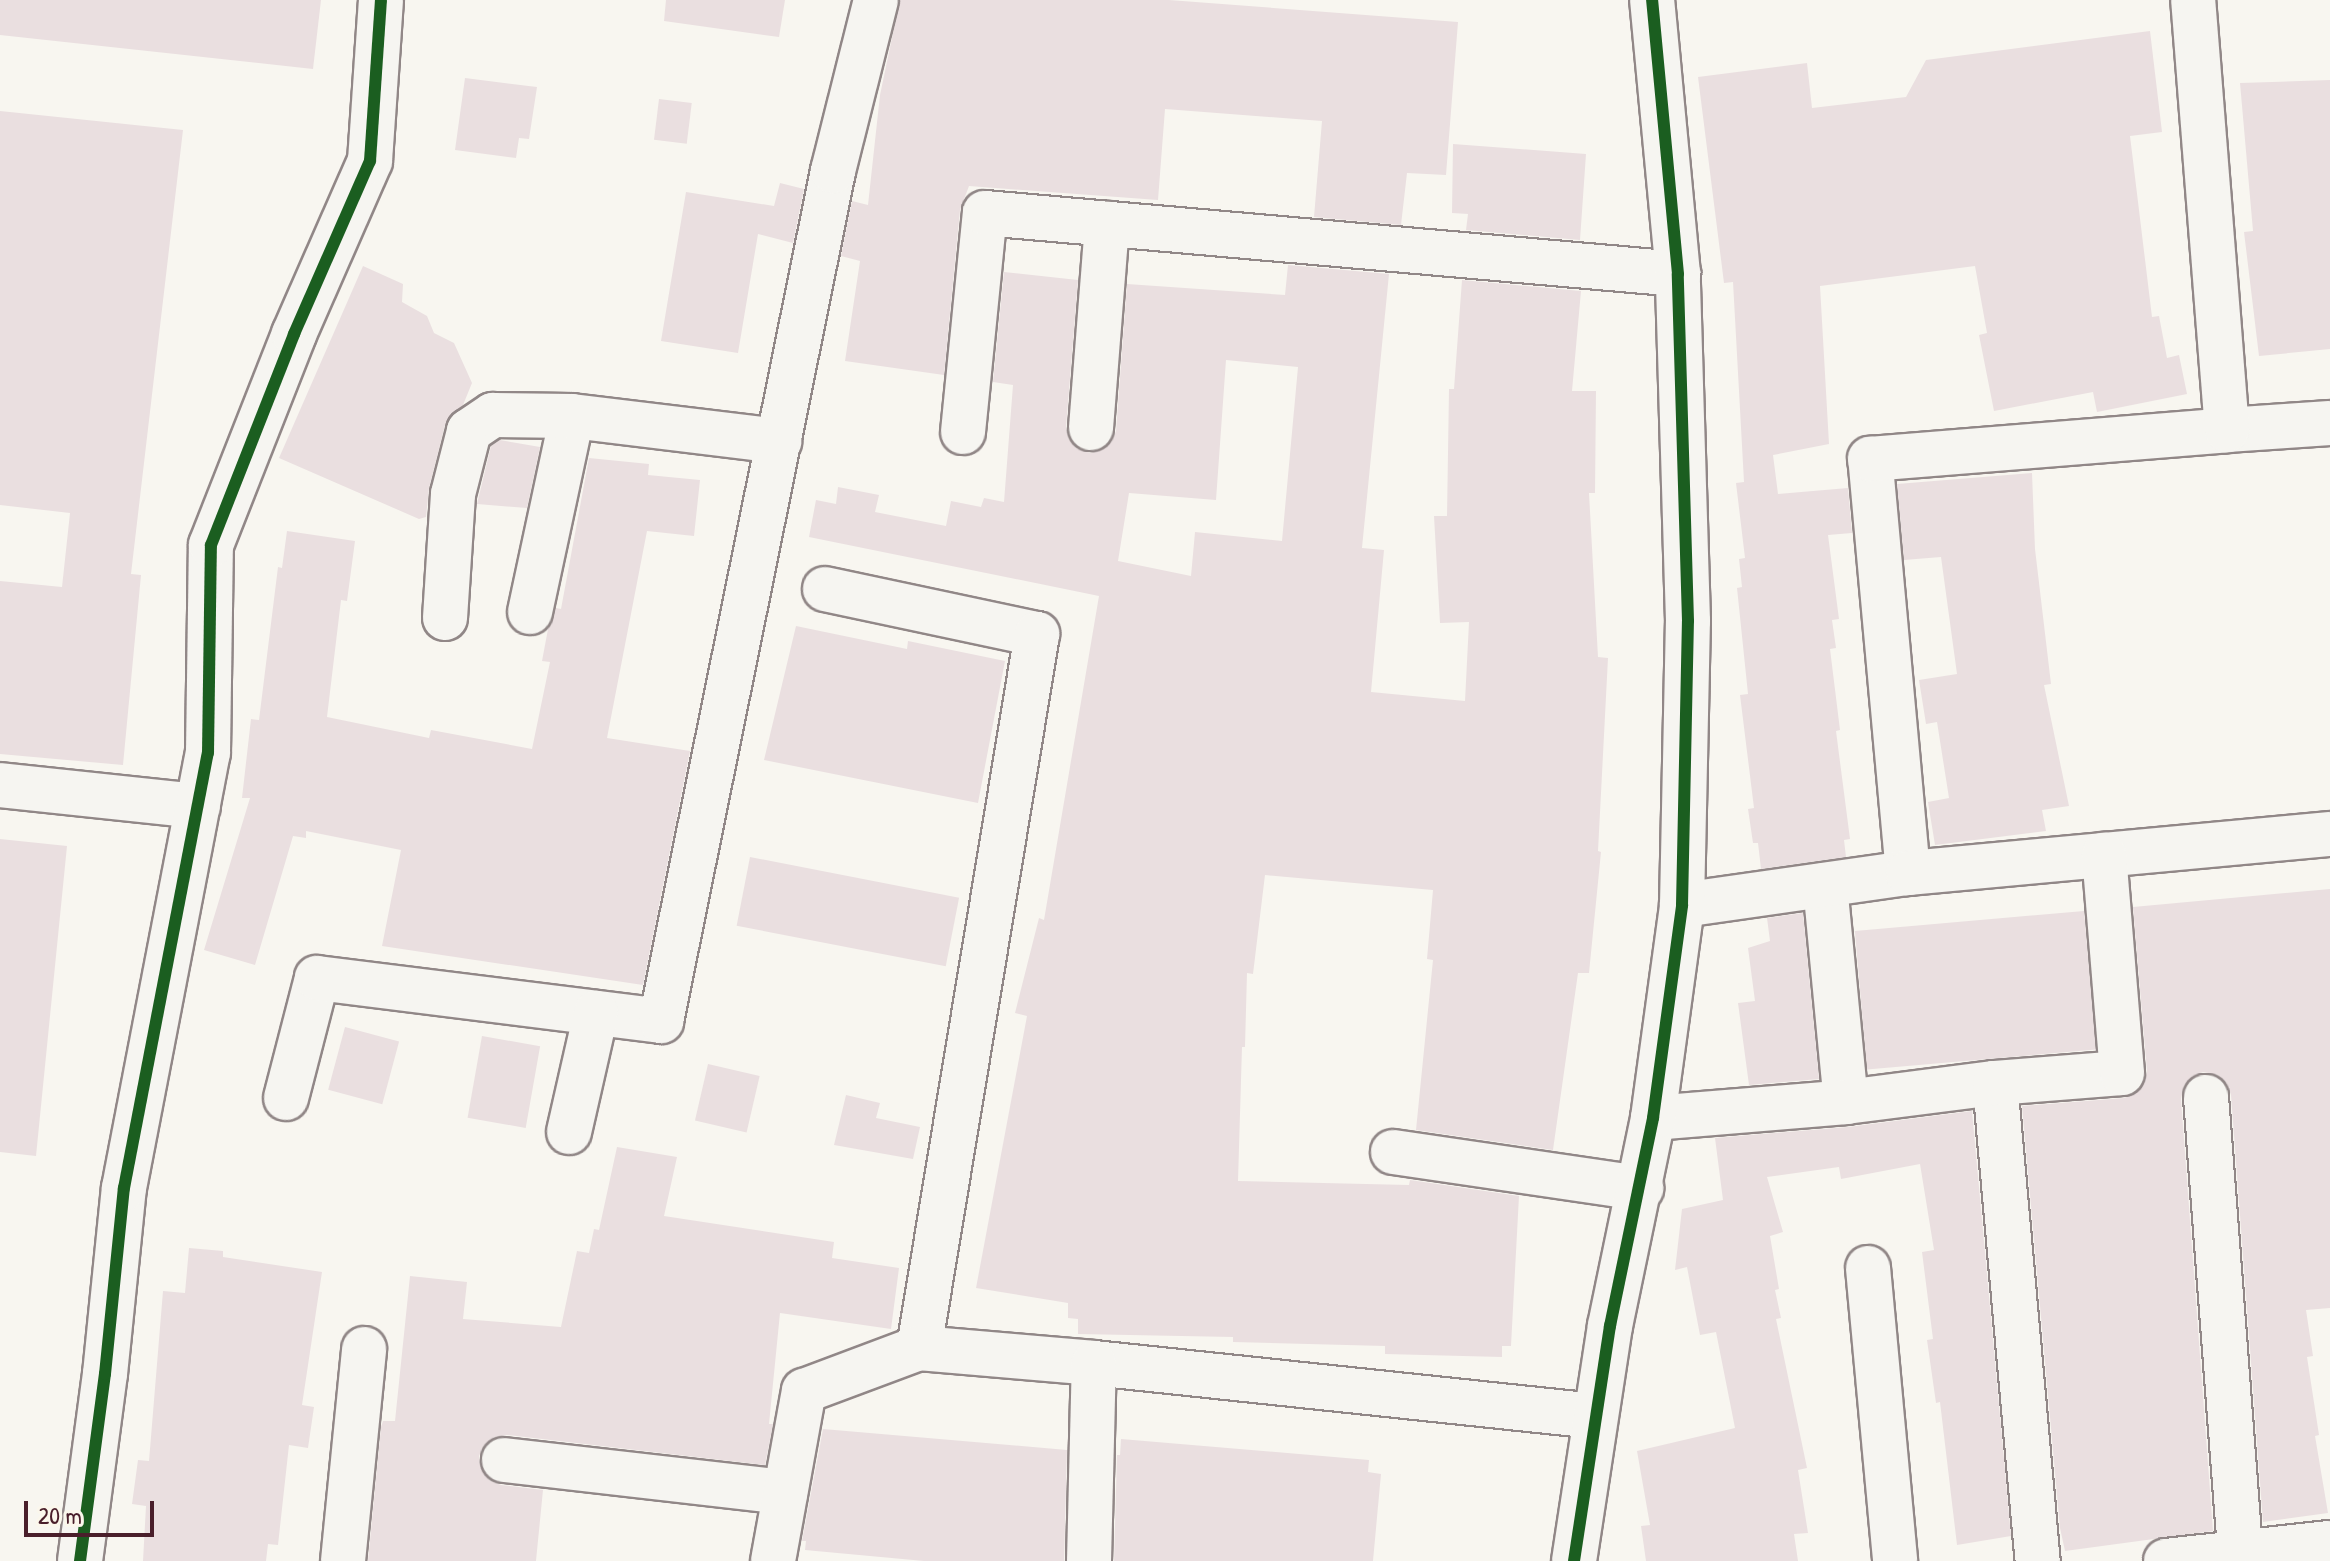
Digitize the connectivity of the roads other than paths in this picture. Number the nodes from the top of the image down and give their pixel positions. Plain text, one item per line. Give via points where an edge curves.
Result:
1 (381, 0) edge
2 (876, 0) edge
3 (1652, 0) edge
4 (2193, 0) edge
5 (1107, 224) junction
6 (1678, 274) junction
7 (572, 416) junction
8 (2330, 423) edge
9 (1091, 428) dead end
10 (2227, 430) junction
11 (963, 432) dead end
12 (779, 441) junction
13 (825, 589) dead end
14 (530, 612) dead end
15 (445, 618) dead end
16 (0, 785) edge
17 (198, 806) junction
18 (2330, 834) edge
19 (2104, 855) junction
20 (1908, 873) junction
21 (1825, 885) junction
22 (1682, 905) junction
23 (596, 1013) junction
24 (1995, 1083) junction
25 (2206, 1097) dead end
26 (286, 1098) dead end
27 (1846, 1102) junction
28 (1653, 1118) junction
29 (569, 1132) dead end
30 (1393, 1152) dead end
31 (1641, 1188) junction
32 (1868, 1268) dead end
33 (919, 1348) junction
34 (364, 1349) dead end
35 (1094, 1363) junction
36 (1595, 1416) junction
37 (504, 1460) dead end
38 (785, 1492) junction
39 (2330, 1543) edge
40 (2240, 1553) junction
41 (80, 1561) edge
42 (343, 1561) edge
43 (773, 1561) edge
44 (1089, 1561) edge
45 (1574, 1561) edge
46 (1895, 1561) edge
47 (2038, 1561) edge
48 (2166, 1561) edge

1 - 17 street via 370,161 294,334 211,545 208,753
2 - 12 street via 833,171
3 - 6 street
4 - 10 street
5 - 6 street
5 - 9 street
5 - 11 street via 985,213
6 - 22 street via 1688,621
7 - 12 street
7 - 14 street
7 - 15 street via 493,415 469,431 453,494
8 - 10 street
10 - 20 street via 1870,459
12 - 23 street via 661,1021
13 - 33 street via 1037,634
16 - 17 street
17 - 41 street via 124,1188
18 - 19 street
19 - 20 street
19 - 24 street via 2122,1073
20 - 21 street
21 - 22 street
21 - 27 street
22 - 28 street
23 - 26 street via 317,978
23 - 29 street
24 - 27 street
24 - 47 street
25 - 40 street
27 - 28 street
28 - 31 street
30 - 31 street
31 - 36 street
32 - 46 street
33 - 35 street
33 - 38 street via 804,1391
34 - 42 street
35 - 36 street
35 - 44 street
36 - 45 street
37 - 38 street
38 - 43 street
39 - 40 street
40 - 48 street

